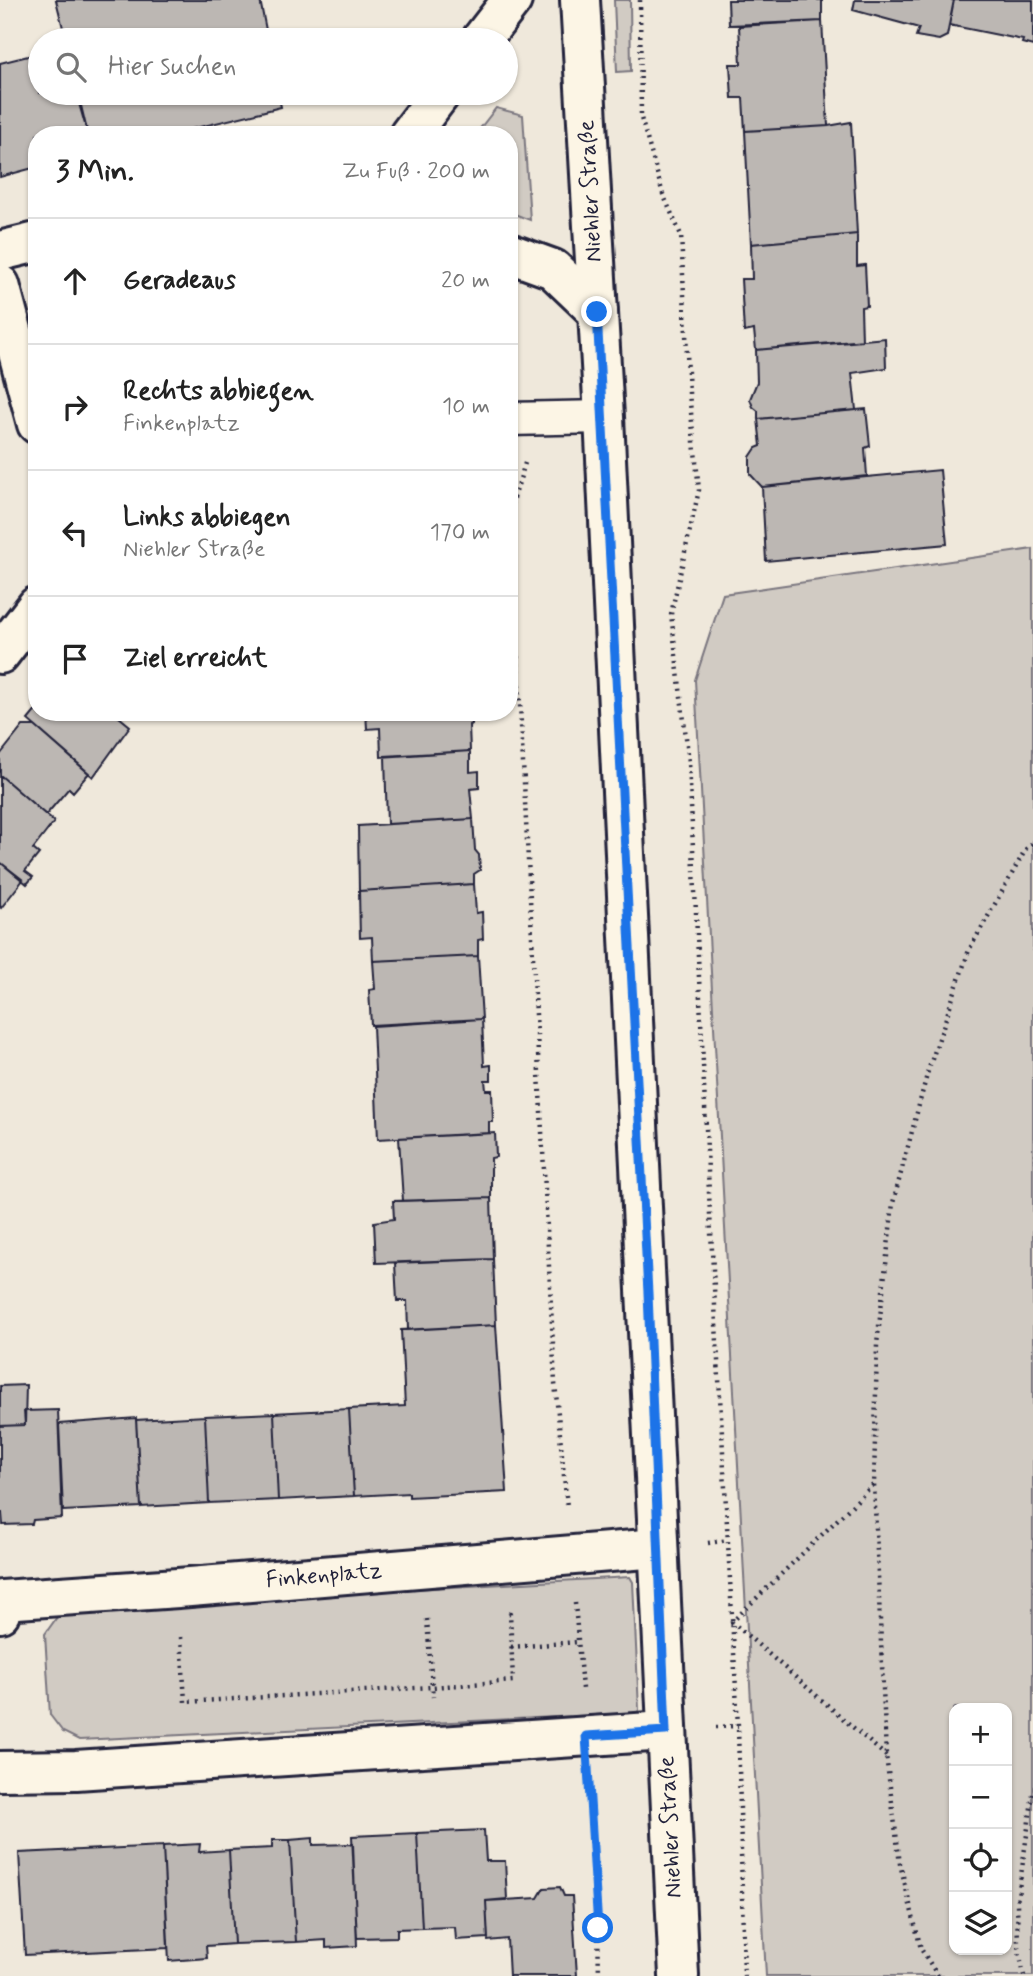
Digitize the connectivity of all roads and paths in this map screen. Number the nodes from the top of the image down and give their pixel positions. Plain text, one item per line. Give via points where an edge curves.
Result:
1 (512, 0) edge
2 (580, 0) edge
3 (640, 0) edge
4 (490, 28) edge
5 (432, 105) edge
6 (415, 126) edge
7 (28, 244) edge
8 (0, 251) edge
9 (518, 256) edge
10 (0, 285) edge
11 (597, 312) junction
12 (28, 390) edge
13 (604, 417) junction
14 (559, 418) junction
15 (518, 419) edge
16 (518, 486) edge
17 (28, 618) edge
18 (0, 654) edge
19 (518, 664) edge
20 (1033, 843) edge
21 (874, 1485) junction
22 (658, 1548) junction
23 (572, 1556) junction
24 (0, 1613) edge
25 (496, 1614) dead end
26 (441, 1618) dead end
27 (427, 1619) junction
28 (413, 1620) dead end
29 (732, 1622) junction
30 (194, 1633) dead end
31 (578, 1642) junction
32 (511, 1647) junction
33 (432, 1687) junction
34 (666, 1731) junction
35 (586, 1736) junction
36 (436, 1746) junction
37 (886, 1756) junction
38 (0, 1771) edge
39 (1033, 1794) edge
40 (599, 1976) edge
41 (679, 1976) edge
42 (744, 1976) edge
43 (938, 1976) edge
44 (1024, 1976) edge

1 - 4 street
2 - 11 street, Niehler Straße
3 - 29 path via 641,118 663,194 681,235 699,490 671,614 689,762
5 - 6 street
7 - 8 street
9 - 11 street via 553,270
10 - 12 street
11 - 13 street, Niehler Straße
13 - 14 lane
13 - 22 street, Niehler Straße
14 - 15 lane
14 - 16 path via 526,461
17 - 18 street
19 - 23 path via 555,1369
20 - 21 path via 969,950 928,1071 893,1203 877,1344
21 - 29 path
21 - 37 path
22 - 23 street, Finkenplatz
22 - 34 street, Niehler Straße
23 - 24 street, Finkenplatz via 2,1600
23 - 31 path
25 - 32 path via 510,1613
26 - 27 path
27 - 28 path
27 - 33 path
29 - 37 path
29 - 42 path
30 - 33 path via 180,1634 185,1702
31 - 32 path
31 - 35 path
32 - 33 path via 513,1681
33 - 36 path
34 - 35 street
34 - 41 street, Niehler Straße
35 - 36 street
35 - 40 path
36 - 38 street
37 - 43 path via 900,1864 921,1948
39 - 44 path via 1017,1902

